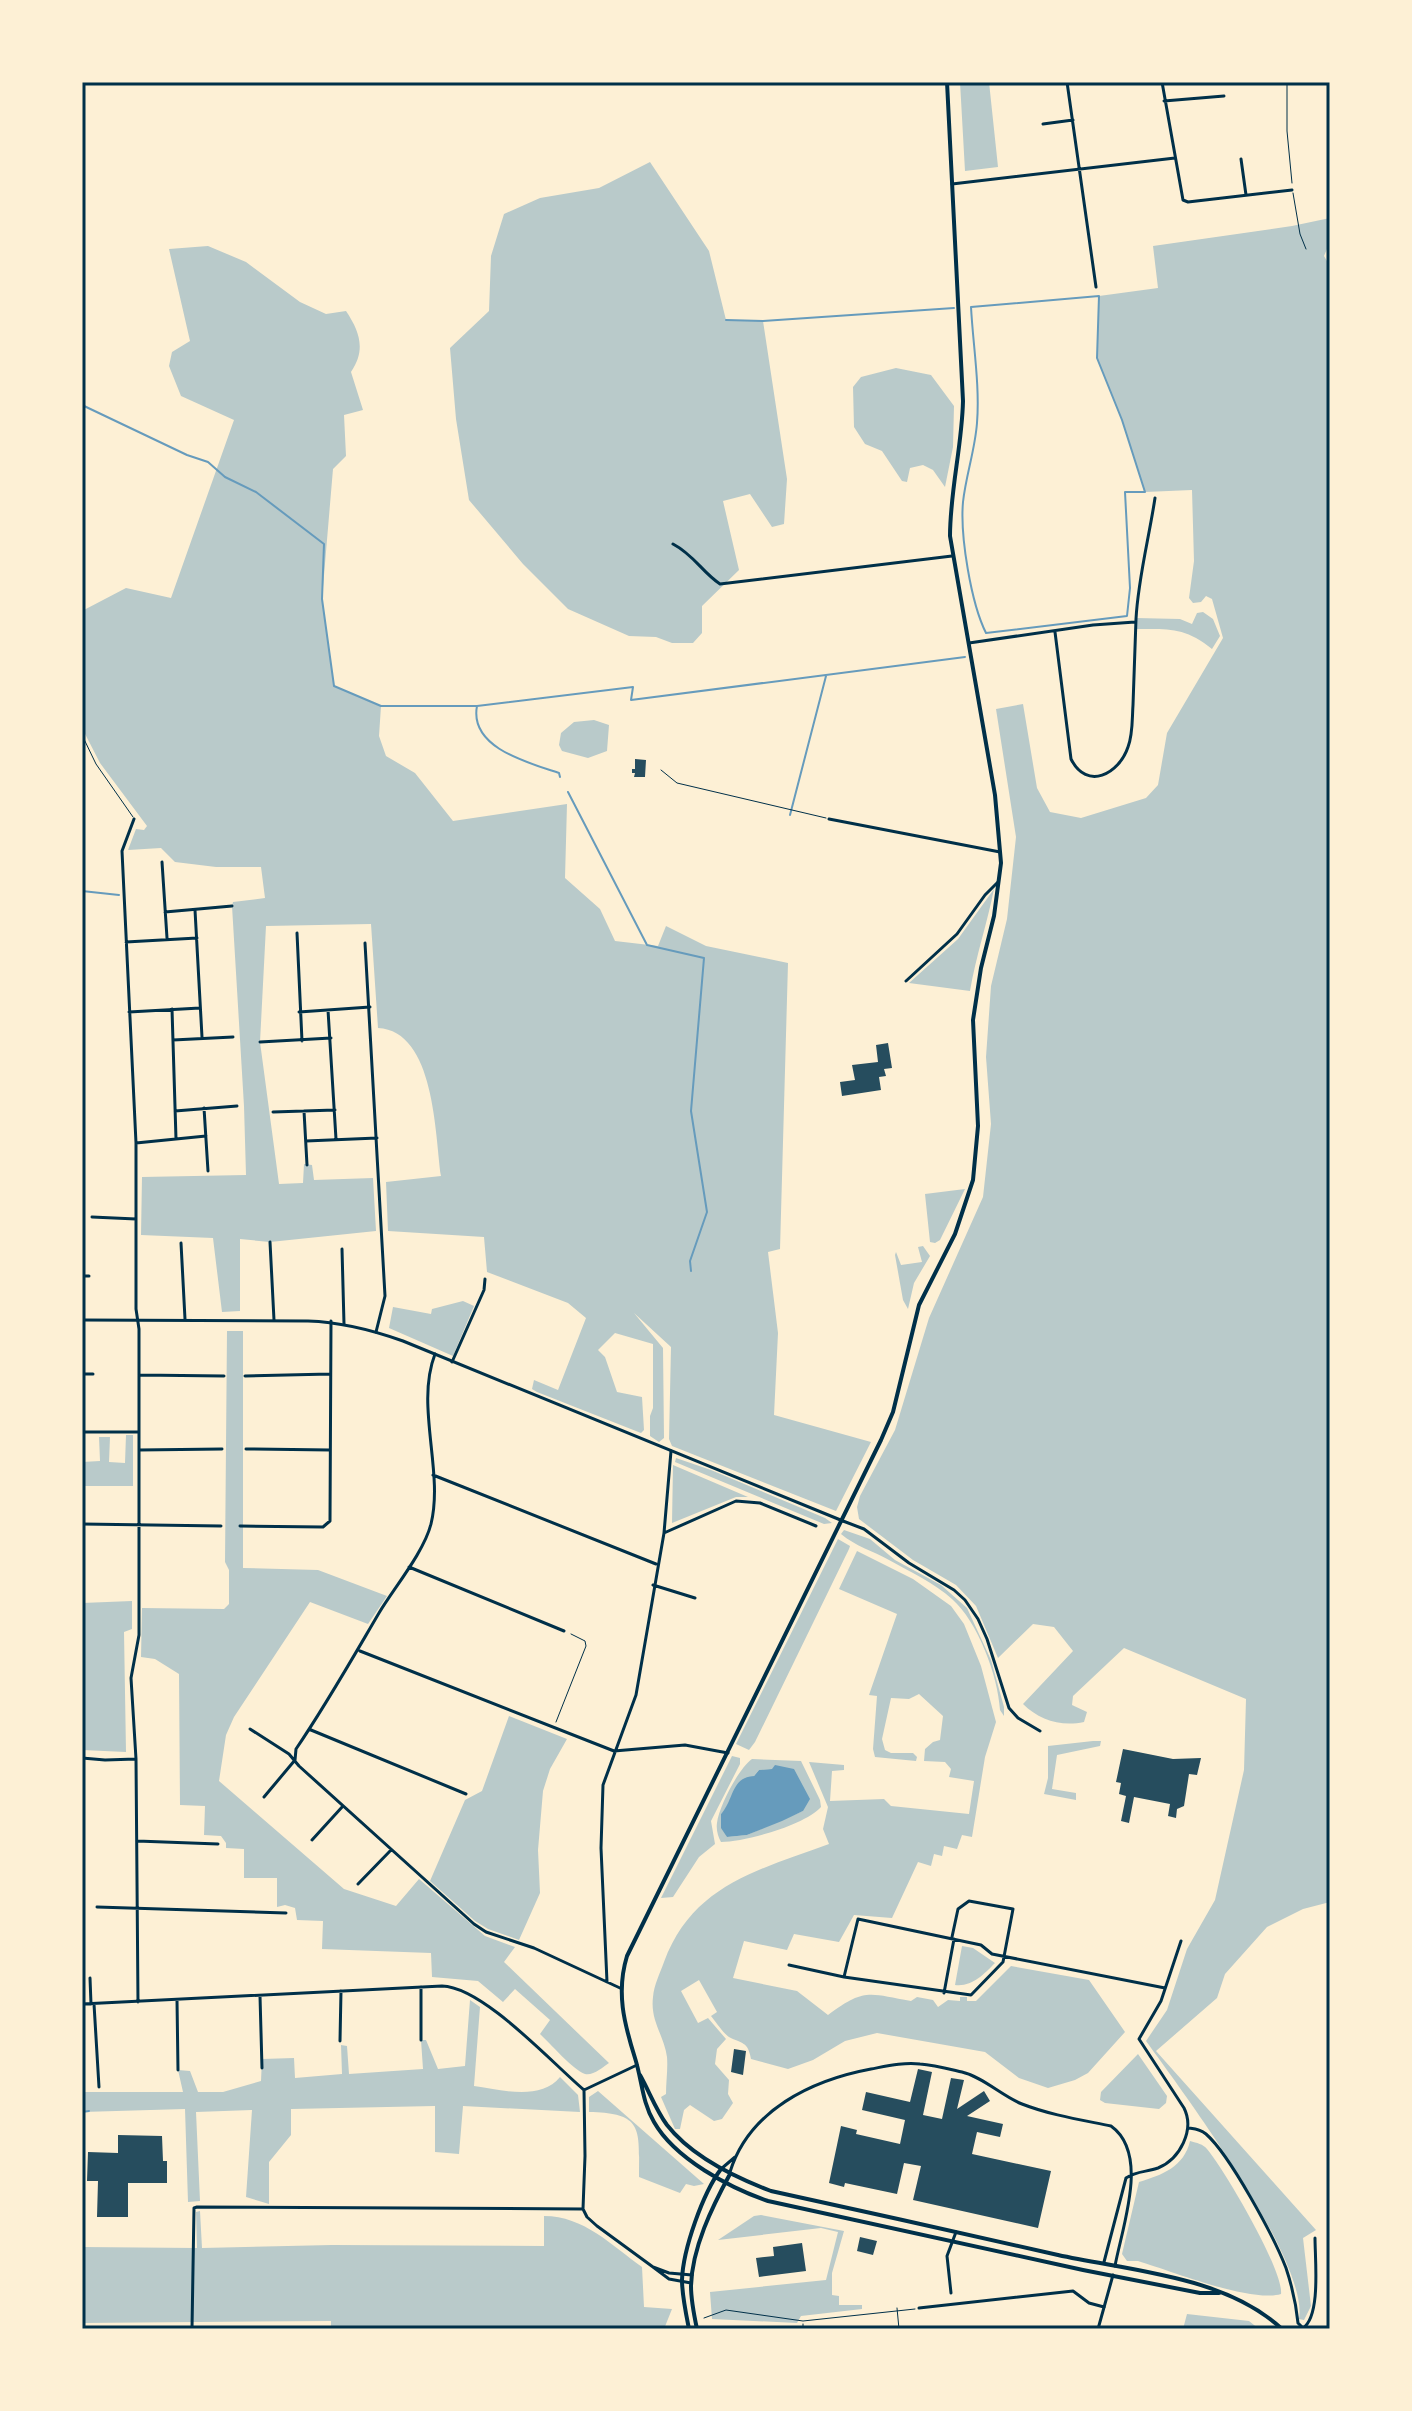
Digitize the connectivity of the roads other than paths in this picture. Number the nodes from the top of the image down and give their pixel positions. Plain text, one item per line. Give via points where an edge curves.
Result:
1 (947, 82) edge
2 (1067, 82) edge
3 (1162, 82) edge
4 (1224, 96) dead end
5 (1164, 101) junction
6 (1073, 120) junction
7 (1043, 124) dead end
8 (1176, 157) junction
9 (1241, 159) dead end
10 (1081, 168) junction
11 (952, 184) junction
12 (1292, 190) joint
13 (1246, 196) junction
14 (1306, 249) dead end
15 (1096, 287) dead end
16 (1155, 498) dead end
17 (673, 544) dead end
18 (952, 556) junction
19 (1136, 622) junction
20 (1055, 632) junction
21 (969, 643) junction
22 (82, 735) edge
23 (661, 770) dead end
24 (134, 819) joint
25 (829, 819) joint
26 (1000, 852) junction
27 (162, 862) dead end
28 (998, 882) junction
29 (232, 906) dead end
30 (195, 910) junction
31 (165, 912) junction
32 (297, 933) dead end
33 (167, 938) junction
34 (197, 938) junction
35 (126, 942) junction
36 (365, 943) dead end
37 (906, 981) dead end
38 (370, 1007) junction
39 (200, 1008) junction
40 (172, 1009) junction
41 (328, 1010) junction
42 (129, 1012) junction
43 (299, 1012) junction
44 (202, 1037) junction
45 (233, 1037) dead end
46 (331, 1038) junction
47 (173, 1040) junction
48 (302, 1041) junction
49 (260, 1042) dead end
50 (237, 1106) dead end
51 (204, 1108) junction
52 (335, 1110) junction
53 (175, 1111) junction
54 (304, 1111) junction
55 (273, 1112) dead end
56 (206, 1136) junction
57 (377, 1138) junction
58 (176, 1139) junction
59 (336, 1139) junction
60 (306, 1141) junction
61 (136, 1143) junction
62 (307, 1165) dead end
63 (208, 1171) dead end
64 (92, 1217) dead end
65 (136, 1219) junction
66 (270, 1242) dead end
67 (181, 1243) dead end
68 (342, 1249) dead end
69 (82, 1276) edge
70 (89, 1276) dead end
71 (485, 1279) dead end
72 (138, 1319) junction
73 (185, 1319) junction
74 (82, 1320) edge
75 (274, 1320) junction
76 (331, 1321) junction
77 (344, 1324) junction
78 (376, 1332) junction
79 (435, 1354) junction
80 (452, 1362) junction
81 (82, 1374) edge
82 (93, 1374) dead end
83 (330, 1374) junction
84 (139, 1375) junction
85 (224, 1376) dead end
86 (245, 1376) dead end
87 (82, 1432) edge
88 (138, 1432) junction
89 (222, 1449) dead end
90 (246, 1449) dead end
91 (139, 1450) junction
92 (330, 1450) junction
93 (672, 1450) junction
94 (433, 1475) junction
95 (843, 1521) junction
96 (82, 1524) edge
97 (138, 1525) junction
98 (221, 1526) dead end
99 (240, 1526) dead end
100 (816, 1526) dead end
101 (664, 1533) junction
102 (656, 1565) junction
103 (409, 1567) junction
104 (653, 1585) junction
105 (695, 1598) dead end
106 (564, 1631) road end
107 (358, 1650) junction
108 (250, 1729) dead end
109 (309, 1729) junction
110 (1040, 1731) dead end
111 (614, 1751) junction
112 (728, 1753) junction
113 (82, 1758) edge
114 (136, 1759) junction
115 (295, 1760) junction
116 (466, 1794) dead end
117 (264, 1797) dead end
118 (343, 1806) junction
119 (312, 1840) dead end
120 (137, 1841) junction
121 (218, 1844) dead end
122 (391, 1850) junction
123 (358, 1884) dead end
124 (97, 1907) dead end
125 (136, 1910) junction
126 (286, 1913) dead end
127 (953, 1938) junction
128 (1181, 1941) dead end
129 (1005, 1956) junction
130 (789, 1965) dead end
131 (844, 1977) junction
132 (90, 1978) dead end
133 (607, 1982) junction
134 (421, 1987) junction
135 (620, 1988) junction
136 (1165, 1988) junction
137 (341, 1991) junction
138 (944, 1993) junction
139 (260, 1996) junction
140 (177, 2000) junction
141 (138, 2002) junction
142 (82, 2004) edge
143 (93, 2004) junction
144 (421, 2040) dead end
145 (340, 2041) dead end
146 (637, 2065) junction
147 (262, 2068) dead end
148 (178, 2070) dead end
149 (639, 2073) junction
150 (99, 2087) dead end
151 (584, 2090) junction
152 (1188, 2128) junction
153 (735, 2157) junction
154 (721, 2169) junction
155 (1132, 2173) junction
156 (730, 2174) junction
157 (714, 2178) junction
158 (724, 2184) junction
159 (583, 2209) junction
160 (956, 2232) junction
161 (1315, 2238) dead end
162 (953, 2242) junction
163 (1103, 2264) junction
164 (1115, 2266) junction
165 (653, 2267) junction
166 (1102, 2273) junction
167 (683, 2274) junction
168 (692, 2275) junction
169 (1113, 2275) junction
170 (682, 2282) junction
171 (691, 2283) junction
172 (1109, 2284) junction
173 (951, 2293) dead end
174 (1219, 2293) junction
175 (1104, 2307) junction
176 (919, 2308) road end
177 (192, 2329) edge
178 (689, 2329) edge
179 (697, 2329) edge
180 (1098, 2329) edge
181 (1282, 2329) edge

1 - 11 main road
2 - 6 street
3 - 5 street
4 - 5 street
5 - 8 street
6 - 7 street
6 - 10 street
8 - 10 street
8 - 13 street via 1183,200
9 - 13 street
10 - 11 street
10 - 15 street
11 - 18 main road via 963,401 950,510
12 - 13 street
12 - 14 lane
16 - 19 street
17 - 18 street via 720,584
18 - 21 main road
19 - 20 street
19 - 20 street via 1131,739 1117,766 1093,777 1077,770 1071,759
20 - 21 street
21 - 26 main road
22 - 24 lane
23 - 25 lane via 677,783
24 - 35 street via 122,851
25 - 26 street
26 - 28 main road
27 - 31 street
28 - 37 street via 957,934
28 - 95 main road via 973,1020 978,1126 973,1180 955,1234 919,1305 888,1425
29 - 30 street
30 - 31 street
30 - 34 street
31 - 33 street
32 - 43 street
33 - 34 street
33 - 35 street
34 - 39 street
35 - 42 street
36 - 38 street
38 - 41 street
38 - 57 street
39 - 40 street
39 - 44 street
40 - 42 street
40 - 47 street
41 - 43 street
41 - 46 street
42 - 61 street
43 - 48 street
44 - 45 street
44 - 47 street
46 - 48 street
46 - 52 street
47 - 53 street
48 - 49 street
50 - 51 street
51 - 53 street
51 - 56 street
52 - 54 street
52 - 59 street
53 - 58 street
54 - 55 street
54 - 60 street
56 - 58 street
56 - 63 street
57 - 59 street
57 - 78 street via 385,1296
58 - 61 street
59 - 60 street
60 - 62 street
61 - 65 street
64 - 65 street
65 - 72 street
66 - 75 street
67 - 73 street
68 - 77 street
69 - 70 street
71 - 80 street
72 - 73 street
72 - 74 street
72 - 84 street
73 - 75 street
75 - 76 street
76 - 77 street
76 - 83 street
77 - 78 street
78 - 79 street
79 - 80 street
79 - 94 street via 429,1389
80 - 93 street
81 - 82 street
83 - 86 street
83 - 92 street
84 - 85 street
84 - 88 street
87 - 88 street
88 - 91 street
89 - 91 street
90 - 92 street
91 - 97 street
92 - 99 street via 330,1521 323,1527
93 - 95 street
93 - 101 street
94 - 102 street
94 - 103 street via 431,1526
95 - 110 street via 864,1529 965,1600 987,1639 1009,1708
95 - 112 main road
96 - 97 street
97 - 98 street
97 - 114 street via 139,1635 131,1678
100 - 101 street via 748,1500
101 - 102 street
102 - 104 street
103 - 106 street
103 - 107 street
104 - 105 street
104 - 111 street via 636,1695
107 - 109 street
107 - 111 street
108 - 115 street
109 - 115 street
109 - 116 street
111 - 112 street via 685,1745
111 - 133 street via 602,1807
112 - 135 main road via 627,1956
113 - 114 street
114 - 120 street
115 - 117 street
115 - 118 street
118 - 119 street
118 - 122 street
120 - 121 street
120 - 125 street
122 - 123 street
122 - 133 street via 486,1932
124 - 125 street
125 - 126 street
125 - 141 street
127 - 129 street
127 - 129 street via 958,1909 969,1901 1013,1909
127 - 131 street via 858,1919
127 - 138 street
128 - 136 street
129 - 136 street
129 - 138 street via 971,1995
130 - 131 street
131 - 138 street
132 - 143 street
133 - 135 street
134 - 137 street
134 - 144 street
134 - 151 street via 454,1986 471,1993
135 - 146 main road
136 - 152 street via 1139,2039 1184,2108
137 - 139 street
137 - 145 street
139 - 140 street
139 - 147 street
140 - 141 street
140 - 148 street
141 - 143 street
142 - 143 street
143 - 150 street
146 - 149 main road
146 - 151 street
149 - 154 main road via 668,2126
149 - 157 main road via 660,2130
151 - 159 street
152 - 155 street via 1172,2159 1159,2168
152 - 161 street via 1207,2135 1264,2223 1285,2265 1303,2328 1314,2310
153 - 154 street
153 - 155 street via 762,2119 799,2093 863,2070 919,2064 967,2073 1034,2109 1111,2126 1126,2142
153 - 156 street
154 - 156 main road
154 - 157 main road
155 - 163 street via 1123,2185
155 - 164 street
156 - 158 main road
156 - 160 main road via 771,2191
157 - 158 main road
157 - 167 main road
158 - 162 main road via 768,2201
158 - 168 main road
159 - 165 street via 597,2226
159 - 177 street via 197,2207
160 - 162 street
160 - 163 main road
162 - 166 main road
162 - 173 street via 947,2256
163 - 164 main road
163 - 166 main road
164 - 169 main road
164 - 174 main road via 1166,2275
165 - 167 street
165 - 170 street
166 - 169 main road
166 - 172 street
167 - 168 street
167 - 170 main road
168 - 171 main road
169 - 172 street
169 - 174 main road
170 - 171 street
170 - 178 main road
171 - 179 main road
172 - 175 street
174 - 181 main road via 1264,2314
175 - 176 street via 1073,2291
175 - 180 street

